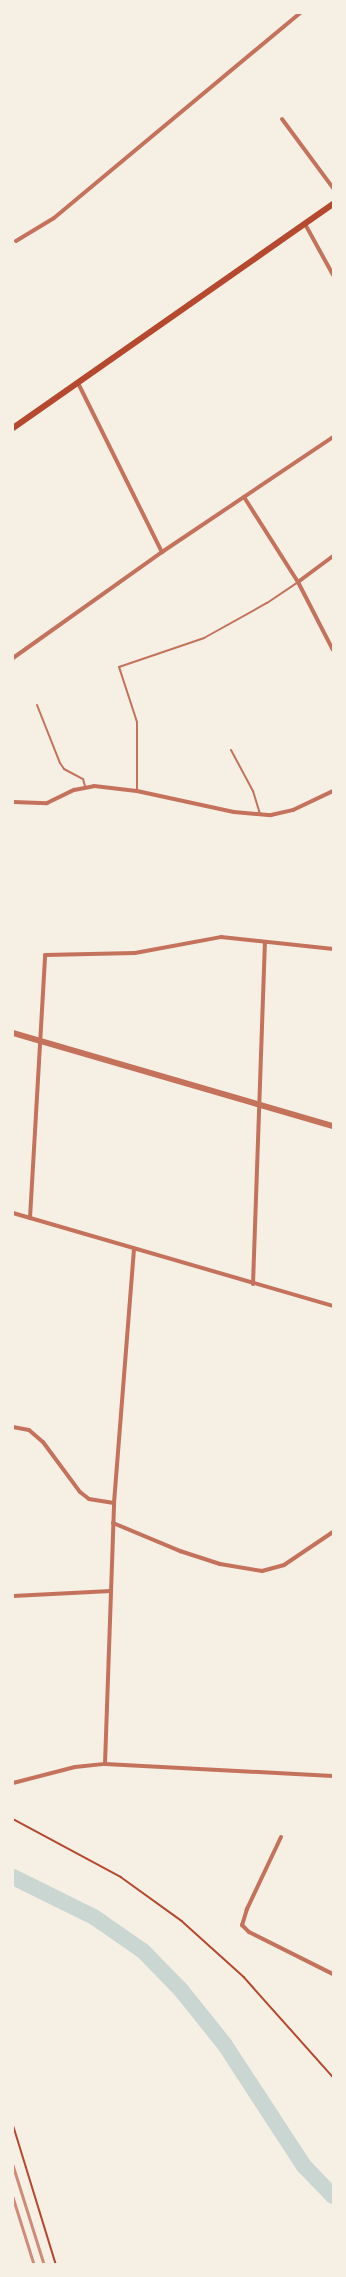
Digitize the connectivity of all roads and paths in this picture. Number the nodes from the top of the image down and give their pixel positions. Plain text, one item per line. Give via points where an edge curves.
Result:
1 (300, 13) edge
2 (282, 119) dead end
3 (333, 188) edge
4 (333, 204) edge
5 (305, 224) junction
6 (16, 241) dead end
7 (333, 275) edge
8 (78, 383) junction
9 (13, 428) edge
10 (333, 437) edge
11 (244, 498) junction
12 (162, 552) junction
13 (333, 556) edge
14 (298, 582) junction
15 (333, 650) edge
16 (13, 658) edge
17 (37, 705) dead end
18 (231, 750) dead end
19 (86, 786) junction
20 (137, 791) junction
21 (333, 791) edge
22 (13, 802) edge
23 (260, 814) junction
24 (265, 942) junction
25 (333, 949) edge
26 (13, 1033) edge
27 (41, 1041) junction
28 (258, 1105) junction
29 (333, 1126) edge
30 (13, 1213) edge
31 (30, 1218) junction
32 (134, 1249) junction
33 (253, 1284) junction
34 (333, 1306) edge
35 (13, 1427) edge
36 (114, 1503) junction
37 (113, 1523) junction
38 (333, 1532) edge
39 (111, 1591) junction
40 (13, 1596) edge
41 (105, 1764) junction
42 (333, 1776) edge
43 (13, 1783) edge
44 (13, 1819) edge
45 (281, 1837) dead end
46 (333, 1974) edge
47 (333, 2077) edge
48 (13, 2124) edge
49 (56, 2264) edge

1 - 6 street via 54,218
2 - 3 street
4 - 5 main road
5 - 7 street
5 - 8 main road
8 - 9 main road
8 - 12 street
10 - 11 street
11 - 12 street
11 - 14 street
12 - 16 street
13 - 14 street
14 - 15 street
14 - 20 lane via 267,603 204,638 119,667 137,722
17 - 19 lane via 60,764 83,779
18 - 23 lane via 253,791
19 - 20 street
19 - 22 street via 47,803
20 - 23 street via 216,808
21 - 23 street via 282,813
24 - 25 street
24 - 27 street via 215,938 135,953 48,953 43,958
24 - 28 street
26 - 27 street
27 - 28 street
27 - 31 street
28 - 29 street
28 - 33 street
30 - 31 street
31 - 32 street
32 - 33 street
32 - 36 street
33 - 34 street
35 - 36 street via 29,1430 43,1442 80,1492 89,1499
36 - 37 street
37 - 38 street via 213,1562 262,1571 284,1565
37 - 39 street
39 - 40 street
39 - 41 street
41 - 42 street
41 - 43 street via 75,1767
44 - 47 path via 121,1876 182,1921 244,1977
45 - 46 street via 246,1909 242,1925 249,1932
48 - 49 path

